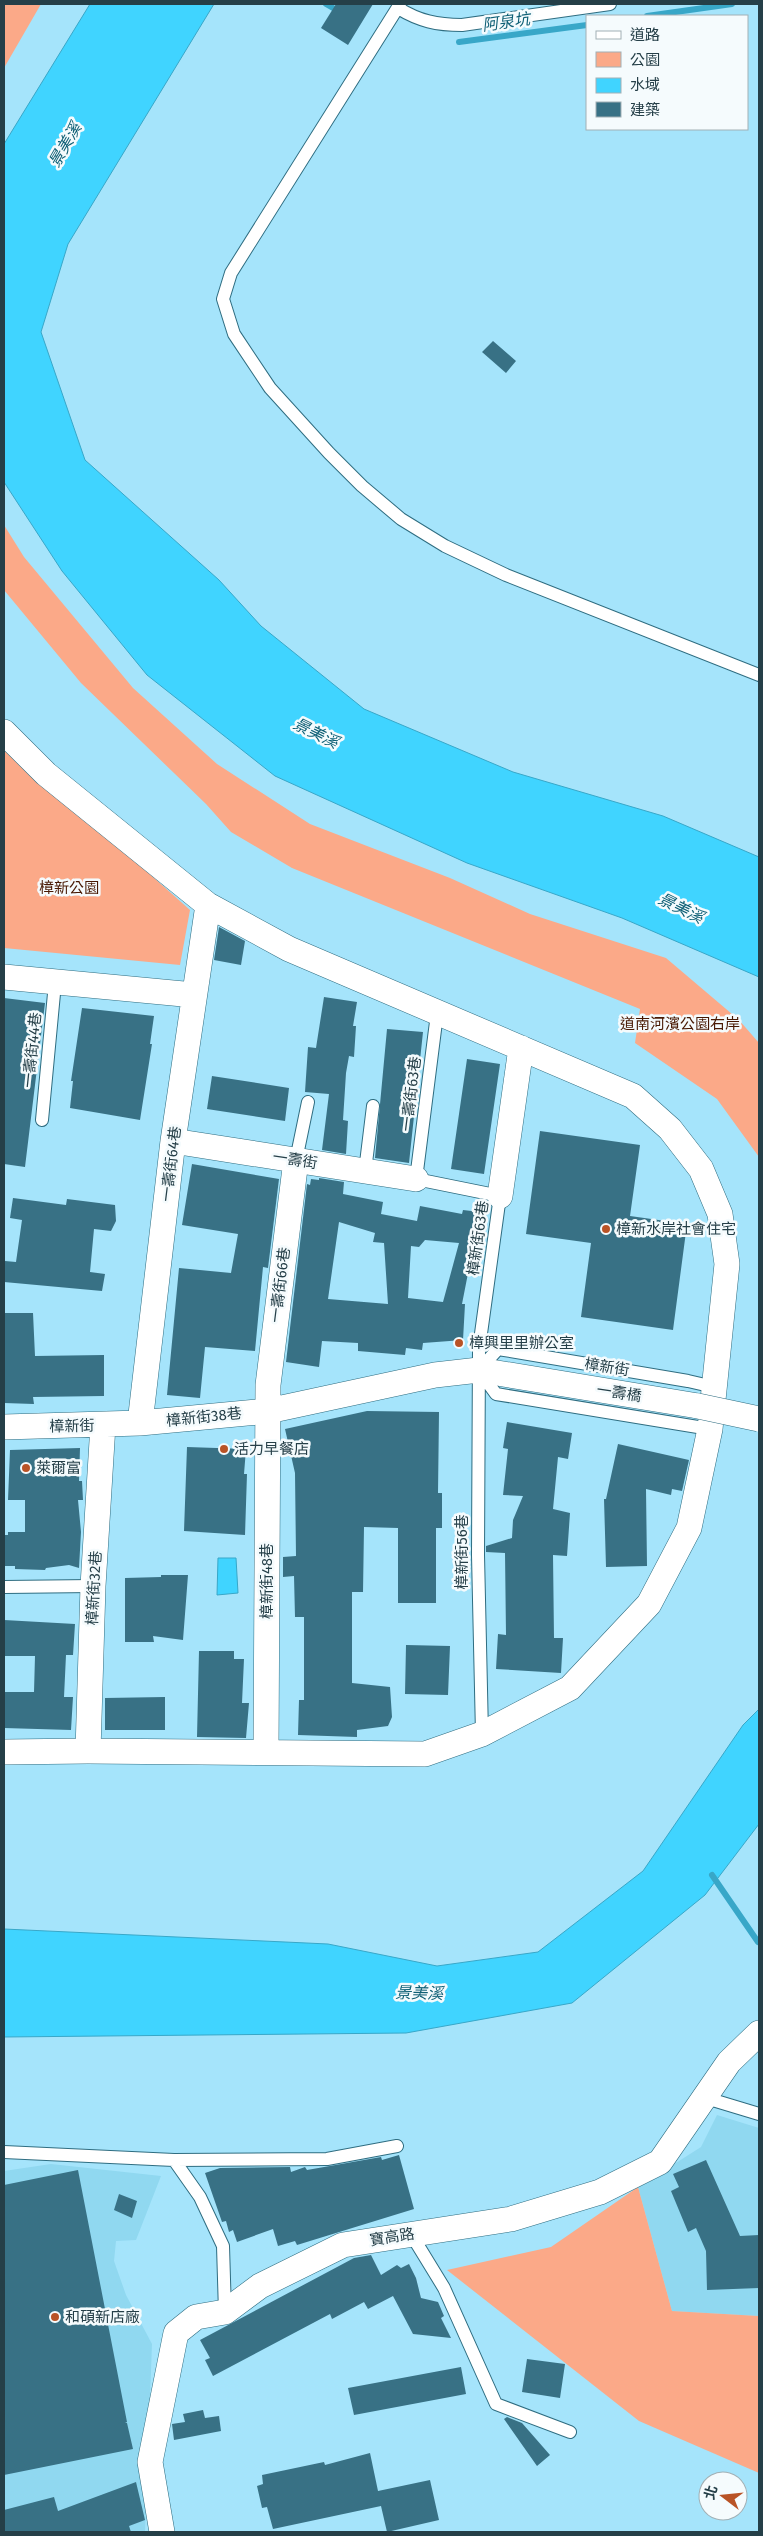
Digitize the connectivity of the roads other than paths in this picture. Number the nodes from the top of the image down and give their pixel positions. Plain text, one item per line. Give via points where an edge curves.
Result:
1 (610, 4) edge
2 (399, 6) edge
3 (759, 675) edge
4 (4, 732) edge
5 (208, 905) junction
6 (4, 977) edge
7 (55, 983) junction
8 (194, 995) junction
9 (437, 1014) junction
10 (521, 1048) junction
11 (308, 1102) dead end
12 (373, 1106) dead end
13 (42, 1120) dead end
14 (173, 1141) junction
15 (296, 1160) junction
16 (365, 1171) junction
17 (416, 1179) junction
18 (500, 1196) junction
19 (479, 1370) junction
20 (714, 1387) junction
21 (268, 1411) junction
22 (759, 1419) edge
23 (140, 1423) junction
24 (103, 1426) junction
25 (4, 1427) edge
26 (710, 1429) junction
27 (94, 1586) junction
28 (4, 1587) edge
29 (482, 1734) junction
30 (88, 1750) junction
31 (4, 1752) edge
32 (266, 1752) junction
33 (759, 2033) edge
34 (706, 2098) junction
35 (759, 2114) edge
36 (397, 2146) dead end
37 (4, 2152) edge
38 (174, 2160) junction
39 (411, 2234) junction
40 (225, 2312) junction
41 (570, 2432) dead end
42 (162, 2532) edge

1 - 2 lane via 462,25 421,21
2 - 3 lane via 231,273 223,299 234,334 270,388 362,486 401,519 446,546 506,575
4 - 5 street via 46,774
5 - 8 street, 一壽街64巷
5 - 9 street via 289,949
6 - 7 street
7 - 8 street
7 - 13 lane, 一壽街44巷
8 - 14 street, 一壽街64巷
9 - 10 street
9 - 17 lane, 一壽街63巷
10 - 18 street
10 - 20 street via 633,1096 670,1129 701,1169 720,1214 727,1264
11 - 15 lane
12 - 16 lane
14 - 15 street, 一壽街
14 - 23 street, 一壽街64巷
15 - 16 street, 一壽街
15 - 21 street, 一壽街66巷 via 268,1385
16 - 17 street, 一壽街
17 - 18 lane, 樟新街63巷
18 - 19 lane, 樟新街63巷 via 479,1348
19 - 20 lane, 樟新街 via 498,1350
19 - 21 street via 435,1375
19 - 22 street, 一壽橋, bridge
19 - 26 lane via 496,1394
19 - 29 lane, 樟新街56巷 via 478,1555
20 - 26 street
21 - 23 street, 樟新街38巷
21 - 32 street, 樟新街48巷
23 - 24 street, 樟新街
24 - 25 street, 樟新街
24 - 27 street, 樟新街32巷
26 - 29 street via 689,1528 649,1604 570,1688
27 - 28 lane
27 - 30 street, 樟新街32巷
29 - 32 street via 424,1754
30 - 31 street
30 - 32 street
33 - 34 street, 寶高路 via 729,2062
34 - 35 lane
34 - 39 street, 寶高路 via 660,2162 600,2192 511,2219
36 - 38 lane via 327,2159
37 - 38 lane
38 - 40 lane via 200,2197 223,2246
39 - 40 street, 寶高路 via 343,2244 260,2286
39 - 41 lane via 444,2288 496,2404
40 - 42 street, 寶高路 via 196,2317 176,2333 150,2462

